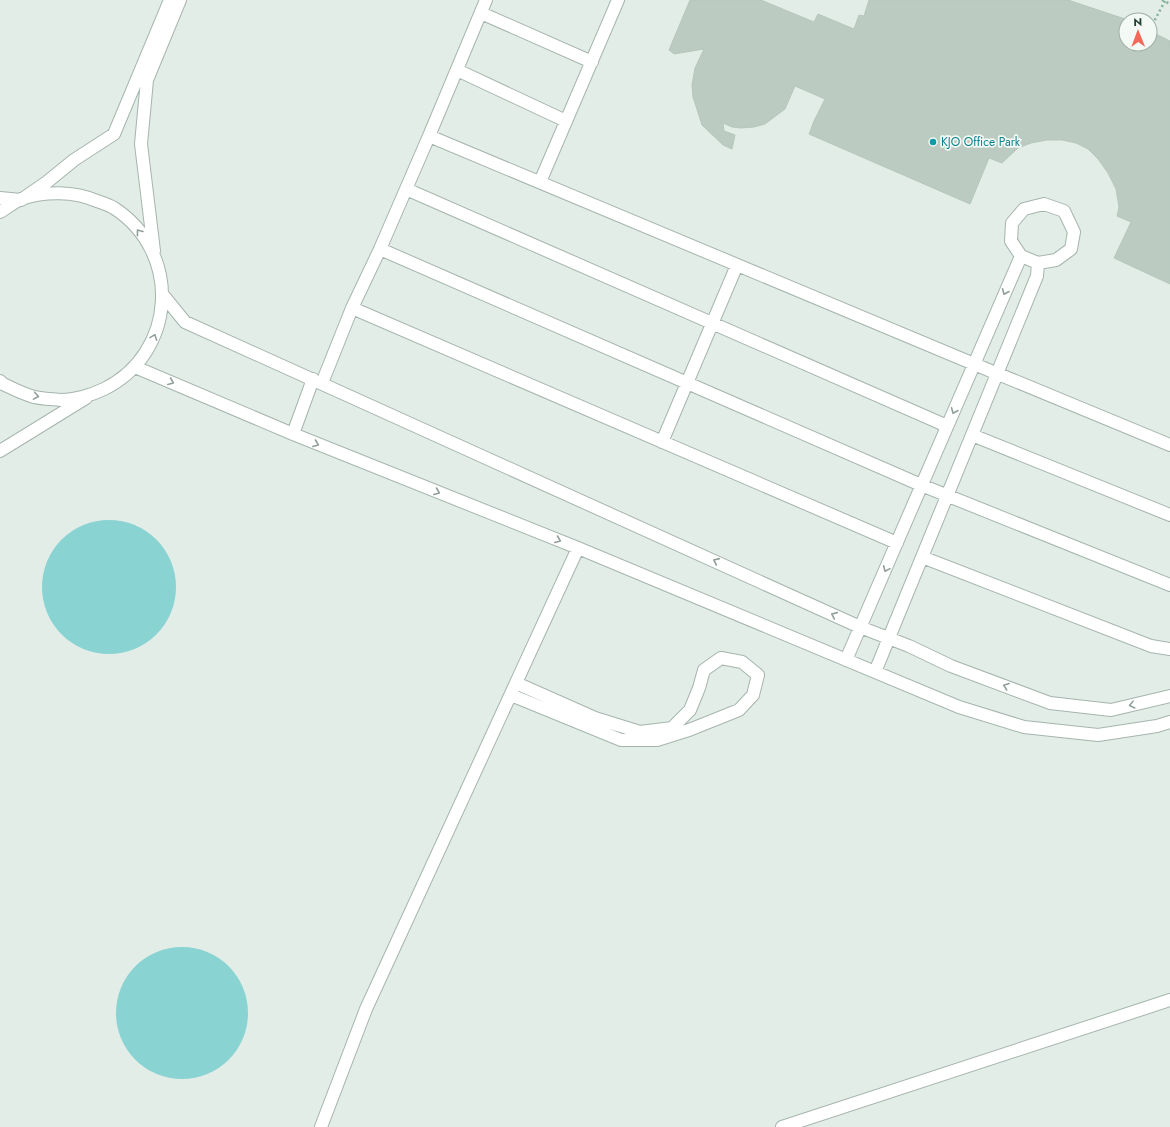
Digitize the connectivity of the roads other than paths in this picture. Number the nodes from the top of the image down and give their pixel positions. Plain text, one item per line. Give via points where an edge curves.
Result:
1 (170, 0) edge
2 (180, 0) edge
3 (486, 0) edge
4 (618, 0) edge
5 (481, 13) junction
6 (592, 62) junction
7 (457, 70) junction
8 (566, 121) junction
9 (429, 136) junction
10 (540, 182) junction
11 (406, 189) junction
12 (0, 198) edge
13 (21, 200) junction
14 (0, 212) edge
15 (380, 248) junction
16 (155, 256) junction
17 (1021, 256) junction
18 (1038, 263) junction
19 (737, 265) junction
20 (163, 295) junction
21 (352, 308) junction
22 (712, 323) junction
23 (974, 364) junction
24 (135, 367) junction
25 (997, 374) junction
26 (318, 381) junction
27 (0, 382) edge
28 (688, 383) junction
29 (93, 394) junction
30 (947, 426) junction
31 (293, 434) junction
32 (972, 435) junction
33 (662, 442) junction
34 (1170, 445) edge
35 (0, 451) edge
36 (921, 485) junction
37 (947, 495) junction
38 (1170, 515) edge
39 (897, 542) junction
40 (578, 548) junction
41 (922, 557) junction
42 (1170, 585) edge
43 (860, 627) junction
44 (890, 638) junction
45 (1170, 649) edge
46 (846, 660) junction
47 (875, 672) junction
48 (516, 683) junction
49 (510, 695) junction
50 (1170, 696) edge
51 (1170, 722) edge
52 (1170, 1000) edge
53 (321, 1127) edge
54 (782, 1127) edge

1 - 13 street via 114,134
2 - 16 street via 147,80 141,144
3 - 5 street
4 - 6 street
5 - 6 street
5 - 7 street
6 - 8 street
7 - 8 street
7 - 9 street
8 - 10 street
9 - 10 street
9 - 11 street
10 - 19 street
11 - 15 street
11 - 22 street
12 - 13 street
13 - 14 street
16 -> 13 street via 138,229 114,208 78,195 52,193
15 - 21 street
15 - 28 street
16 - 20 street via 161,275
17 - 18 street
17 - 18 street via 1011,241 1012,223 1024,209 1044,204 1064,211 1074,232 1071,249 1056,260
17 -> 23 street
18 - 25 street via 1037,276
19 - 22 street
19 - 23 street
24 -> 20 street via 151,346 160,321
20 - 26 street via 185,322
21 - 26 street
21 - 33 street
22 - 28 street
22 - 30 street
23 - 25 street
23 -> 30 street
24 - 29 street via 116,383
24 -> 31 street
25 - 32 street
25 - 34 street
26 - 31 street
43 -> 26 street
27 -> 29 street via 32,396 62,400
28 - 33 street
28 - 36 street
29 - 35 street
30 - 36 street
31 -> 40 street
32 - 37 street
32 - 38 street
33 - 39 street
36 - 37 street
36 - 39 street
37 - 41 street
37 - 42 street
39 -> 43 street
40 - 46 street
40 - 48 street
41 - 44 street
41 - 45 street via 1151,646
43 - 44 street
43 - 46 street
44 - 47 street
50 -> 44 street via 1112,710 1050,703 951,666
46 - 47 street
47 - 51 street via 959,707 1024,727 1098,735
48 - 49 street
48 - 49 street via 595,718 640,732 672,728 690,710 704,670 721,658 742,662 758,676 754,695 739,710 657,740 621,740
49 - 53 street via 366,1009
52 - 54 street

